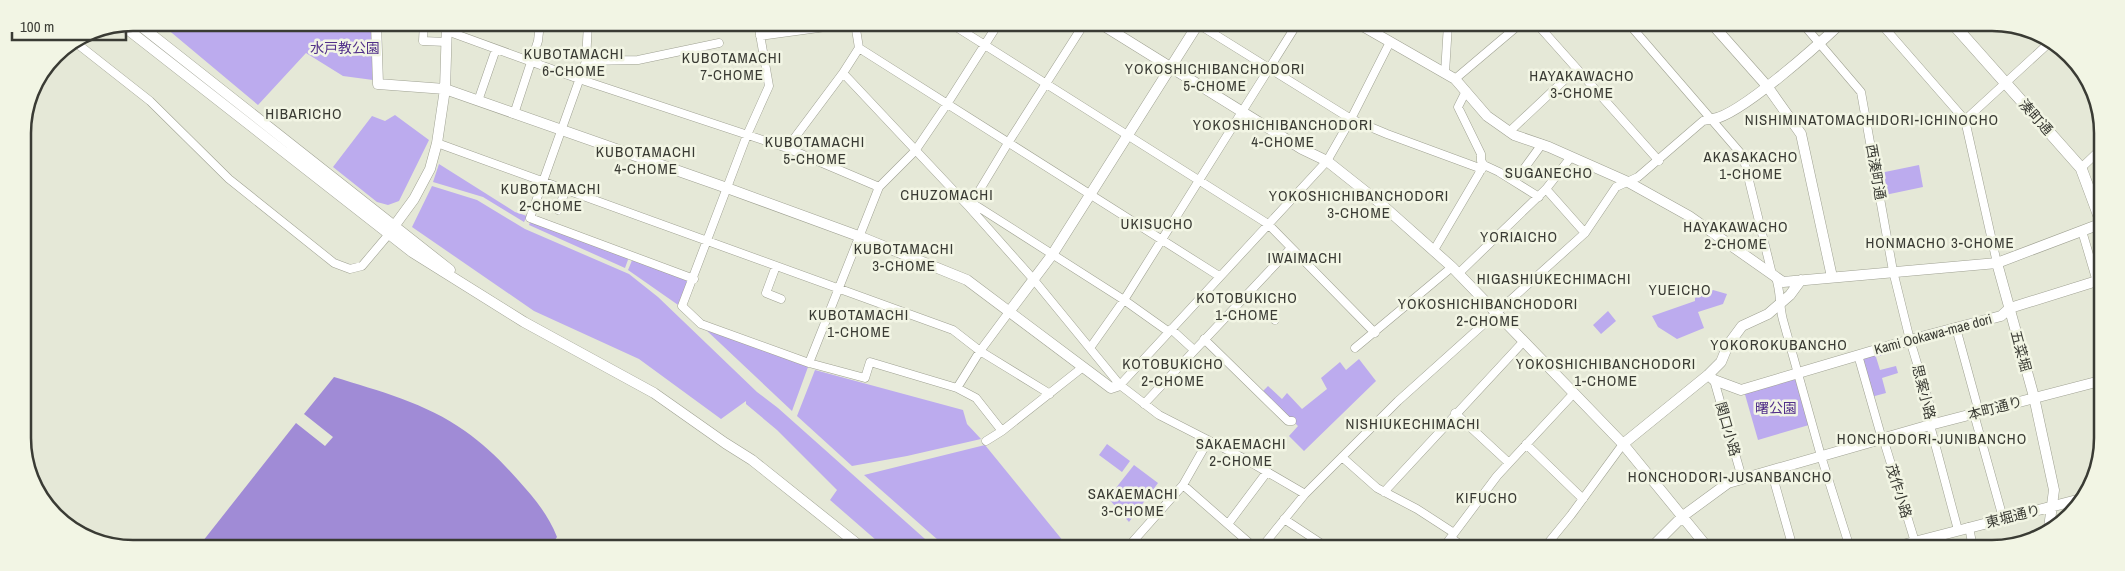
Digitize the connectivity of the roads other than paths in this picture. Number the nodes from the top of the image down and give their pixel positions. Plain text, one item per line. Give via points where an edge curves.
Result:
1 (130, 31) edge
2 (148, 31) edge
3 (376, 31) edge
4 (424, 31) edge
5 (539, 31) edge
6 (588, 31) edge
7 (759, 31) edge
8 (797, 31) edge
9 (856, 31) edge
10 (962, 31) edge
11 (994, 31) edge
12 (1080, 31) edge
13 (1112, 31) edge
14 (1194, 31) edge
15 (1209, 31) edge
16 (1293, 31) edge
17 (1371, 31) edge
18 (1448, 31) edge
19 (1512, 31) edge
20 (1543, 31) edge
21 (1635, 31) edge
22 (1718, 31) edge
23 (1808, 31) edge
24 (1833, 31) edge
25 (1889, 31) edge
26 (1960, 31) edge
27 (447, 32) edge
28 (760, 36) junction
29 (1390, 42) junction
30 (720, 43) dead end
31 (1819, 44) junction
32 (985, 45) junction
33 (80, 46) edge
34 (2045, 46) edge
35 (496, 48) junction
36 (858, 48) junction
37 (586, 60) junction
38 (531, 61) junction
39 (1172, 68) junction
40 (1270, 69) junction
41 (1576, 69) junction
42 (843, 73) junction
43 (1445, 73) junction
44 (580, 79) junction
45 (1455, 79) junction
46 (2005, 82) junction
47 (1046, 84) junction
48 (1767, 86) junction
49 (445, 89) junction
50 (1466, 91) junction
51 (478, 100) junction
52 (947, 104) junction
53 (1242, 113) junction
54 (514, 114) junction
55 (1351, 119) junction
56 (1713, 119) junction
57 (1965, 120) junction
58 (561, 129) junction
59 (1510, 132) junction
60 (747, 135) junction
61 (1127, 135) junction
62 (437, 143) junction
63 (1008, 143) junction
64 (1542, 144) junction
65 (787, 148) junction
66 (915, 151) junction
67 (1571, 156) junction
68 (2094, 156) edge
69 (1327, 160) junction
70 (1659, 161) junction
71 (1483, 167) junction
72 (2081, 168) junction
73 (1199, 181) junction
74 (1515, 181) junction
75 (544, 182) junction
76 (1628, 182) junction
77 (879, 187) junction
78 (727, 188) junction
79 (566, 189) junction
80 (1546, 189) junction
81 (1090, 195) junction
82 (1539, 197) junction
83 (2094, 203) edge
84 (971, 205) junction
85 (558, 210) dead end
86 (1268, 224) junction
87 (2094, 226) edge
88 (392, 230) junction
89 (2082, 231) junction
90 (1585, 233) junction
91 (859, 236) junction
92 (1162, 240) junction
93 (708, 241) junction
94 (1291, 248) junction
95 (1434, 250) junction
96 (1052, 255) junction
97 (1997, 263) junction
98 (776, 266) junction
99 (2094, 266) edge
100 (1455, 271) junction
101 (1893, 271) junction
102 (1219, 276) junction
103 (1774, 276) junction
104 (1832, 277) junction
105 (694, 279) junction
106 (1034, 280) junction
107 (1801, 280) junction
108 (2094, 282) edge
109 (837, 289) junction
110 (781, 299) dead end
111 (1124, 300) junction
112 (1779, 305) junction
113 (2010, 308) junction
114 (1009, 312) junction
115 (1267, 313) dead end
116 (1496, 314) junction
117 (1275, 320) dead end
118 (1956, 328) junction
119 (1170, 330) junction
120 (1375, 333) junction
121 (1204, 339) junction
122 (1910, 340) junction
123 (1523, 342) junction
124 (1090, 348) junction
125 (1355, 348) dead end
126 (1194, 350) junction
127 (980, 351) junction
128 (1858, 355) junction
129 (808, 363) junction
130 (1083, 367) junction
131 (1798, 372) junction
132 (1711, 378) junction
133 (2094, 382) edge
134 (1120, 385) junction
135 (957, 388) junction
136 (1574, 393) junction
137 (1050, 394) junction
138 (2034, 397) junction
139 (1144, 404) junction
140 (1456, 413) junction
141 (1976, 413) junction
142 (1292, 421) dead end
143 (1933, 424) junction
144 (1002, 431) junction
145 (1882, 439) junction
146 (986, 441) dead end
147 (1208, 442) junction
148 (1526, 444) junction
149 (1623, 444) junction
150 (1821, 456) junction
151 (1342, 457) junction
152 (1509, 463) junction
153 (1771, 470) junction
154 (1267, 472) junction
155 (1742, 478) junction
156 (1183, 485) junction
157 (1384, 492) junction
158 (1305, 494) junction
159 (1583, 499) junction
160 (2072, 501) edge
161 (2053, 506) junction
162 (1683, 516) junction
163 (2003, 518) junction
164 (1284, 519) junction
165 (2050, 522) edge
166 (1228, 524) junction
167 (1968, 527) junction
168 (1958, 530) junction
169 (1452, 535) junction
170 (852, 540) edge
171 (1134, 540) edge
172 (1246, 540) edge
173 (1267, 540) edge
174 (1316, 540) edge
175 (1449, 540) edge
176 (1457, 540) edge
177 (1550, 540) edge
178 (1659, 540) edge
179 (1702, 540) edge
180 (1792, 540) edge
181 (1847, 540) edge
182 (1913, 540) edge
183 (1921, 540) edge
184 (1972, 540) edge

1 - 88 street
2 - 88 street
3 - 49 street via 378,84
4 - 27 street via 423,41
5 - 38 street
6 - 37 street
7 - 28 street
8 - 28 street
9 - 36 street
10 - 32 street
11 - 32 street
12 - 47 street
13 - 39 street
14 - 39 street
15 - 40 street
16 - 40 street
17 - 29 street
18 - 43 street
19 - 45 street
20 - 41 street
21 - 56 street
22 - 48 street
23 - 31 street, 西湊町通
24 - 31 street
25 - 57 street
26 - 46 main road, 湊町通
27 - 35 street
27 - 49 street
28 - 60 street via 769,86
29 - 43 street
29 - 55 street
30 - 37 street via 638,60
31 - 48 street
31 - 101 street, 西湊町通 via 1861,92
32 - 47 street
32 - 52 street
33 - 88 street via 150,101 229,179 334,263 350,269 362,266
34 - 46 street
35 - 38 street
35 - 51 street
36 - 42 street
36 - 52 street
37 - 44 street
38 - 44 street
38 - 54 street
39 - 53 street
39 - 61 street
40 - 53 street
40 - 55 street
41 - 59 street
41 - 70 street
42 - 65 street
42 - 66 street
43 - 45 street
44 - 58 street
44 - 60 street
45 - 50 street
46 - 57 street
46 - 72 main road, 湊町通
47 - 61 street
47 - 63 street
48 - 56 street via 1722,118
48 - 104 street via 1801,134
49 - 51 street
49 - 62 street
50 - 59 street via 1487,116
50 - 71 street via 1458,107 1481,154
51 - 54 street
52 - 63 street
52 - 66 street
53 - 69 street
53 - 73 street
54 - 58 street
55 - 69 street
55 - 71 street
56 - 70 street via 1703,120
56 - 103 street via 1744,156
57 - 97 street
58 - 75 street
58 - 78 street
59 - 64 street
60 - 65 street
60 - 78 street
61 - 73 street
61 - 81 street
62 - 75 street
62 - 88 street via 430,169
63 - 81 street
63 - 84 street
64 - 67 street
64 - 74 street
65 - 77 street
66 - 77 street
66 - 84 street
67 - 76 street
67 - 80 street
68 - 72 street
69 - 86 street
69 - 95 street
70 - 76 street
71 - 74 street
71 - 95 street
72 - 83 main road, 湊町通
73 - 86 street
73 - 92 street
74 - 82 street
75 - 79 street
75 - 105 street via 530,218
76 - 90 street via 1616,187
76 - 103 street via 1689,216
77 - 91 street
78 - 91 street
78 - 93 street
79 - 85 street
79 - 93 street
80 - 82 street
80 - 90 street
81 - 92 street
81 - 96 street
82 - 100 street
84 - 96 street
84 - 106 street
86 - 94 street
86 - 102 street
87 - 89 street
88 - 170 street via 412,252 485,299 654,393 752,460
89 - 97 street
89 - 99 street
90 - 116 street
91 - 109 street
91 - 114 street via 967,280
92 - 102 street
92 - 111 street
93 - 98 street
93 - 105 street
94 - 120 street
94 - 121 street
95 - 100 street
96 - 106 street
96 - 111 street
97 - 101 street
97 - 113 street, 五菜堀
98 - 109 street
98 - 110 street via 766,293
100 - 116 street
100 - 120 street
101 - 104 street
101 - 122 street, 西湊町通
102 - 119 street
103 - 107 street via 1783,282
103 - 112 street via 1779,289
104 - 107 street
105 - 129 street via 682,306 700,324
106 - 114 street
106 - 124 street
107 - 112 street
108 - 113 street, Kami Ookawa-mae dori
109 - 127 street via 953,330
109 - 129 street
111 - 119 street
111 - 124 street
112 - 131 street
112 - 132 street via 1742,326
113 - 118 street, Kami Ookawa-mae dori via 2001,316
113 - 138 street, 五菜堀
114 - 127 street
114 - 130 street
115 - 117 street
116 - 123 street
116 - 151 street via 1399,400
118 - 122 street, Kami Ookawa-mae dori
118 - 141 street
119 - 126 street
119 - 134 street
120 - 125 street
121 - 126 street
121 - 142 street via 1288,421
122 - 128 street, Kami Ookawa-mae dori
122 - 143 street, 思案小路
123 - 136 street
123 - 140 street
124 - 134 street
126 - 139 street
127 - 135 street
127 - 137 street
128 - 131 street, Kami Ookawa-mae dori
128 - 145 street, 茂作小路
129 - 135 street via 865,378 870,362
130 - 134 street via 1112,388
130 - 137 street
131 - 132 street, Kami Ookawa-mae dori via 1742,390
131 - 150 street
132 - 149 street
132 - 155 street, 関口小路
133 - 138 street, 本町通り
134 - 139 street
135 - 144 street via 976,398
136 - 148 street
136 - 149 street
137 - 144 street
138 - 141 street, 本町通り
138 - 161 street, 五菜堀 via 2054,490
139 - 147 street
140 - 152 street
140 - 157 street
141 - 143 street, 本町通り
141 - 163 street
143 - 145 street, 本町通り
143 - 168 street, 思案小路
144 - 146 street
145 - 150 street, 本町通り
145 - 182 street, 茂作小路
147 - 154 street
147 - 156 street
148 - 152 street
148 - 159 street
149 - 159 street
149 - 162 street
150 - 153 street, 本町通り
150 - 181 street
151 - 157 street
151 - 158 street
152 - 169 street
153 - 155 street, 本町通り
153 - 180 street
154 - 158 street
154 - 166 street
155 - 162 street, 本町通り via 1728,483
156 - 166 street
156 - 171 street
157 - 169 street
158 - 164 street
159 - 177 street
160 - 161 street, 東堀通り
161 - 163 street, 東堀通り
161 - 165 street, 五菜堀
162 - 178 street, 本町通り
162 - 179 street
163 - 167 street, 東堀通り
164 - 173 street
164 - 174 street
166 - 172 street
167 - 168 street, 東堀通り
167 - 184 street
168 - 183 street, 東堀通り
169 - 175 street
169 - 176 street

